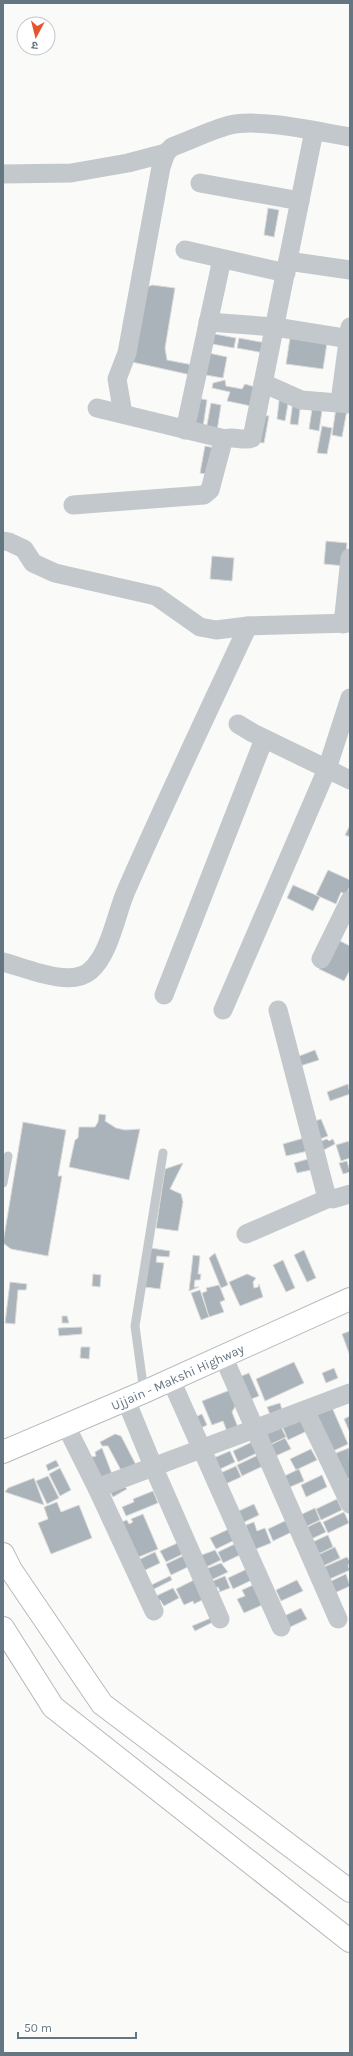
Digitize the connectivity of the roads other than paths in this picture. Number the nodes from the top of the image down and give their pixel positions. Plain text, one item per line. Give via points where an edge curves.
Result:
1 (314, 131) junction
2 (350, 137) edge
3 (166, 153) junction
4 (3, 174) edge
5 (200, 183) dead end
6 (300, 201) junction
7 (185, 250) dead end
8 (222, 259) junction
9 (287, 267) junction
10 (350, 270) edge
11 (208, 322) junction
12 (275, 327) junction
13 (349, 335) edge
14 (264, 383) junction
15 (346, 399) edge
16 (97, 408) dead end
17 (123, 414) junction
18 (185, 430) junction
19 (225, 439) junction
20 (73, 505) dead end
21 (3, 541) edge
22 (350, 558) edge
23 (347, 624) edge
24 (248, 626) junction
25 (350, 698) edge
26 (238, 724) dead end
27 (264, 739) junction
28 (327, 769) junction
29 (350, 780) edge
30 (350, 900) edge
31 (321, 959) dead end
32 (3, 962) edge
33 (164, 995) dead end
34 (223, 1010) dead end
35 (278, 1010) dead end
36 (163, 1153) dead end
37 (8, 1156) dead end
38 (3, 1183) edge
39 (350, 1194) edge
40 (329, 1198) junction
41 (246, 1234) dead end
42 (350, 1299) edge
43 (223, 1356) junction
44 (172, 1380) junction
45 (350, 1393) edge
46 (135, 1396) junction
47 (305, 1410) junction
48 (66, 1426) junction
49 (253, 1429) junction
50 (203, 1449) junction
51 (3, 1452) edge
52 (153, 1466) junction
53 (97, 1488) junction
54 (350, 1504) edge
55 (3, 1554) edge
56 (154, 1611) dead end
57 (220, 1619) dead end
58 (338, 1619) dead end
59 (281, 1627) dead end
60 (3, 1628) edge
61 (350, 1891) edge
62 (350, 1941) edge

1 - 2 street
1 - 3 street via 264,124 230,125 172,147
1 - 6 street
3 - 4 street via 71,173
3 - 17 street via 161,167 126,353 117,379
5 - 6 street
6 - 9 street
7 - 8 street
8 - 9 street
8 - 11 street
9 - 10 street
9 - 12 street
11 - 12 street
11 - 18 street
12 - 13 street
12 - 14 street
13 - 15 street
14 - 15 street via 301,400
14 - 19 street via 252,438
16 - 17 street
17 - 18 street
18 - 19 street
19 - 20 street via 210,490 204,495
21 - 24 street via 24,549 33,563 55,573 156,596 200,627 216,630
22 - 23 street
23 - 24 street
24 - 32 street via 125,893 102,957 90,971 75,977 58,978
25 - 28 street
26 - 27 street
27 - 28 street
27 - 33 street
28 - 29 street
28 - 34 street
30 - 31 street
35 - 40 street
36 - 46 lane via 135,1326 140,1367
37 - 38 lane
39 - 40 street via 338,1199
40 - 41 street
42 - 43 main road, Ujjain - Makshi Highway
43 - 44 main road, Ujjain - Makshi Highway
43 - 49 street
44 - 46 main road, Ujjain - Makshi Highway
44 - 50 street
45 - 47 street
46 - 48 main road, Ujjain - Makshi Highway
46 - 52 street
47 - 49 street
47 - 54 street
48 - 51 main road, Ujjain - Makshi Highway
48 - 53 street
49 - 50 street
49 - 58 street
50 - 52 street
50 - 59 street
52 - 53 street
52 - 57 street
53 - 56 street
55 - 61 main road via 11,1570 102,1704
60 - 62 main road via 53,1707

